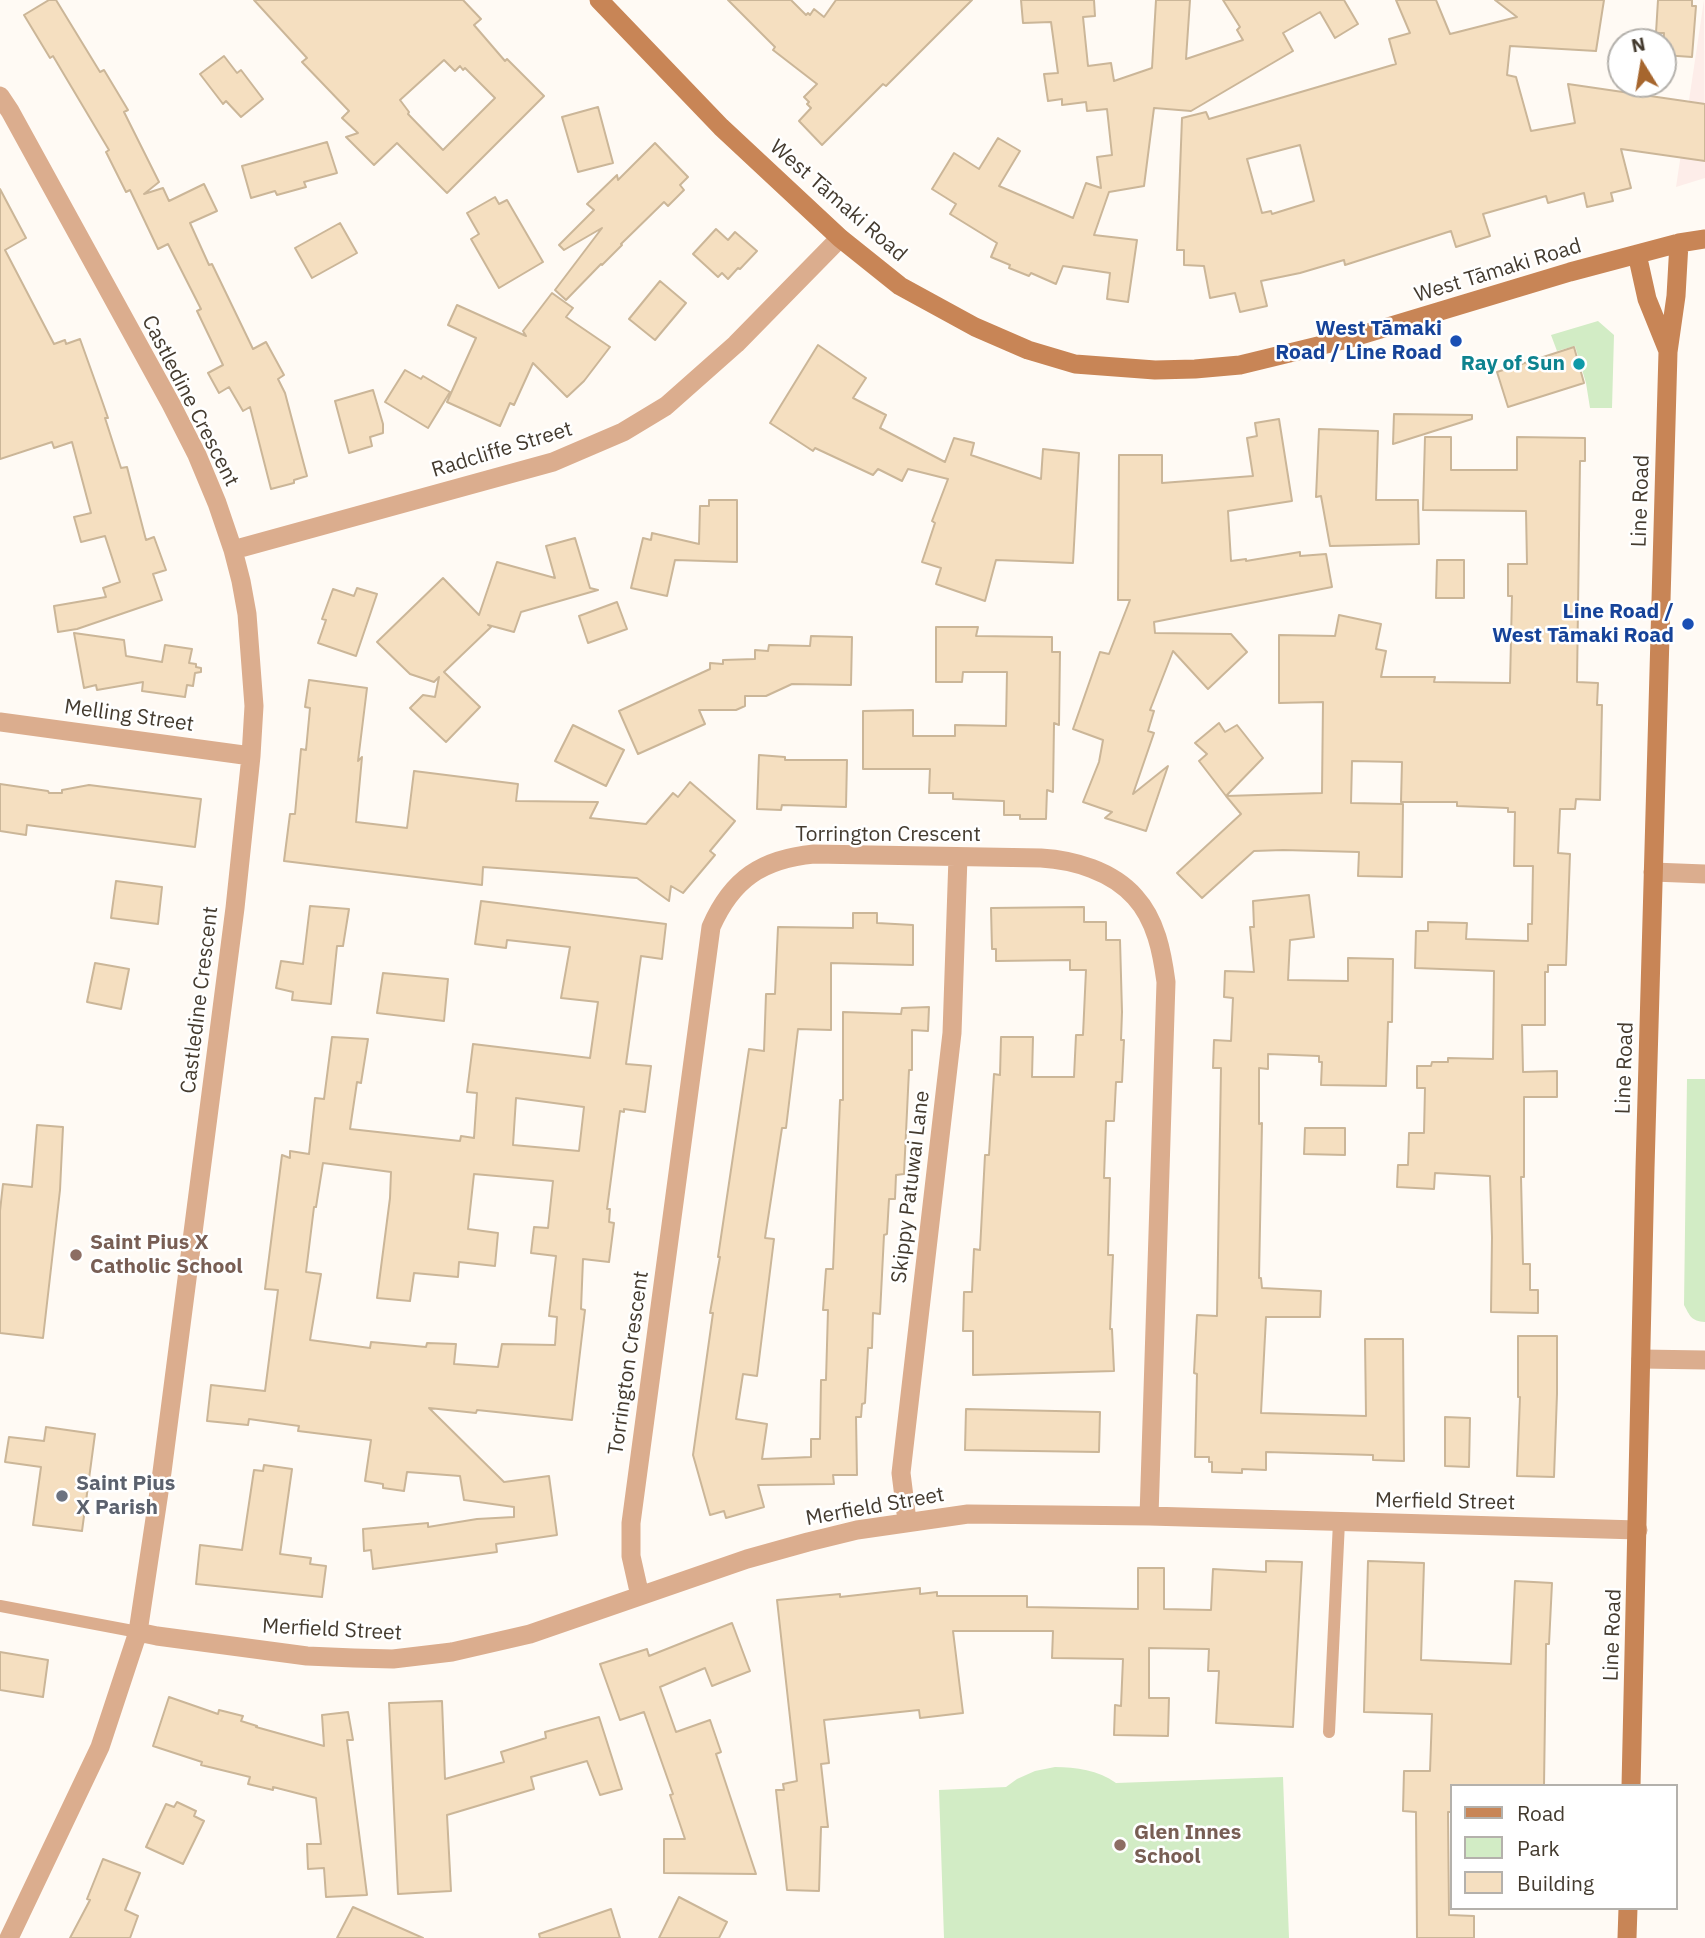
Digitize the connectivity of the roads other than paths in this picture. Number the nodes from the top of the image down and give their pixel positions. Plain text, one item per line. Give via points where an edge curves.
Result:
1 (598, 0) edge
2 (0, 96) edge
3 (839, 238) junction
4 (1705, 239) edge
5 (1678, 243) junction
6 (1637, 254) junction
7 (1668, 352) junction
8 (233, 550) junction
9 (0, 722) edge
10 (251, 756) junction
11 (958, 857) junction
12 (1653, 872) junction
13 (1705, 874) edge
14 (1641, 1359) junction
15 (1705, 1360) edge
16 (1149, 1517) junction
17 (907, 1521) junction
18 (1339, 1522) junction
19 (1638, 1530) junction
20 (640, 1597) junction
21 (0, 1606) edge
22 (138, 1632) junction
23 (1329, 1732) dead end
24 (1631, 1784) edge
25 (1628, 1910) edge
26 (9, 1938) edge
27 (1627, 1938) edge

1 - 3 main road, West Tāmaki Road via 721,127
2 - 8 street, Castledine Crescent via 197,455
3 - 6 main road, West Tāmaki Road via 900,286 1028,350 1075,364 1155,370 1240,365 1308,349
3 - 8 street, Radcliffe Street via 726,353 666,406 623,432 553,462
4 - 5 main road, West Tāmaki Road
5 - 6 main road, West Tāmaki Road
5 - 7 main road, Line Road
6 - 7 main road, Line Road via 1647,299
7 - 12 main road, Line Road
8 - 10 street, Castledine Crescent via 247,614 254,706
9 - 10 street, Melling Street
10 - 22 street, Castledine Crescent via 230,948
11 - 16 street, Torrington Crescent via 1054,859 1096,870 1135,896 1162,954 1166,982
11 - 17 street, Skippy Patuwai Lane via 952,1033 902,1460
11 - 20 street, Torrington Crescent via 792,856 755,871 718,910 707,946 631,1523 631,1556
12 - 13 street
12 - 14 main road, Line Road
14 - 15 street
14 - 19 main road, Line Road
16 - 17 street, Merfield Street via 968,1514
16 - 18 street, Merfield Street
17 - 20 street, Merfield Street via 778,1550
18 - 19 street, Merfield Street
18 - 23 lane
19 - 24 main road, Line Road
20 - 22 street, Merfield Street via 498,1642 393,1659 307,1656
21 - 22 lane
22 - 26 street, Castledine Crescent via 100,1747
25 - 27 main road

